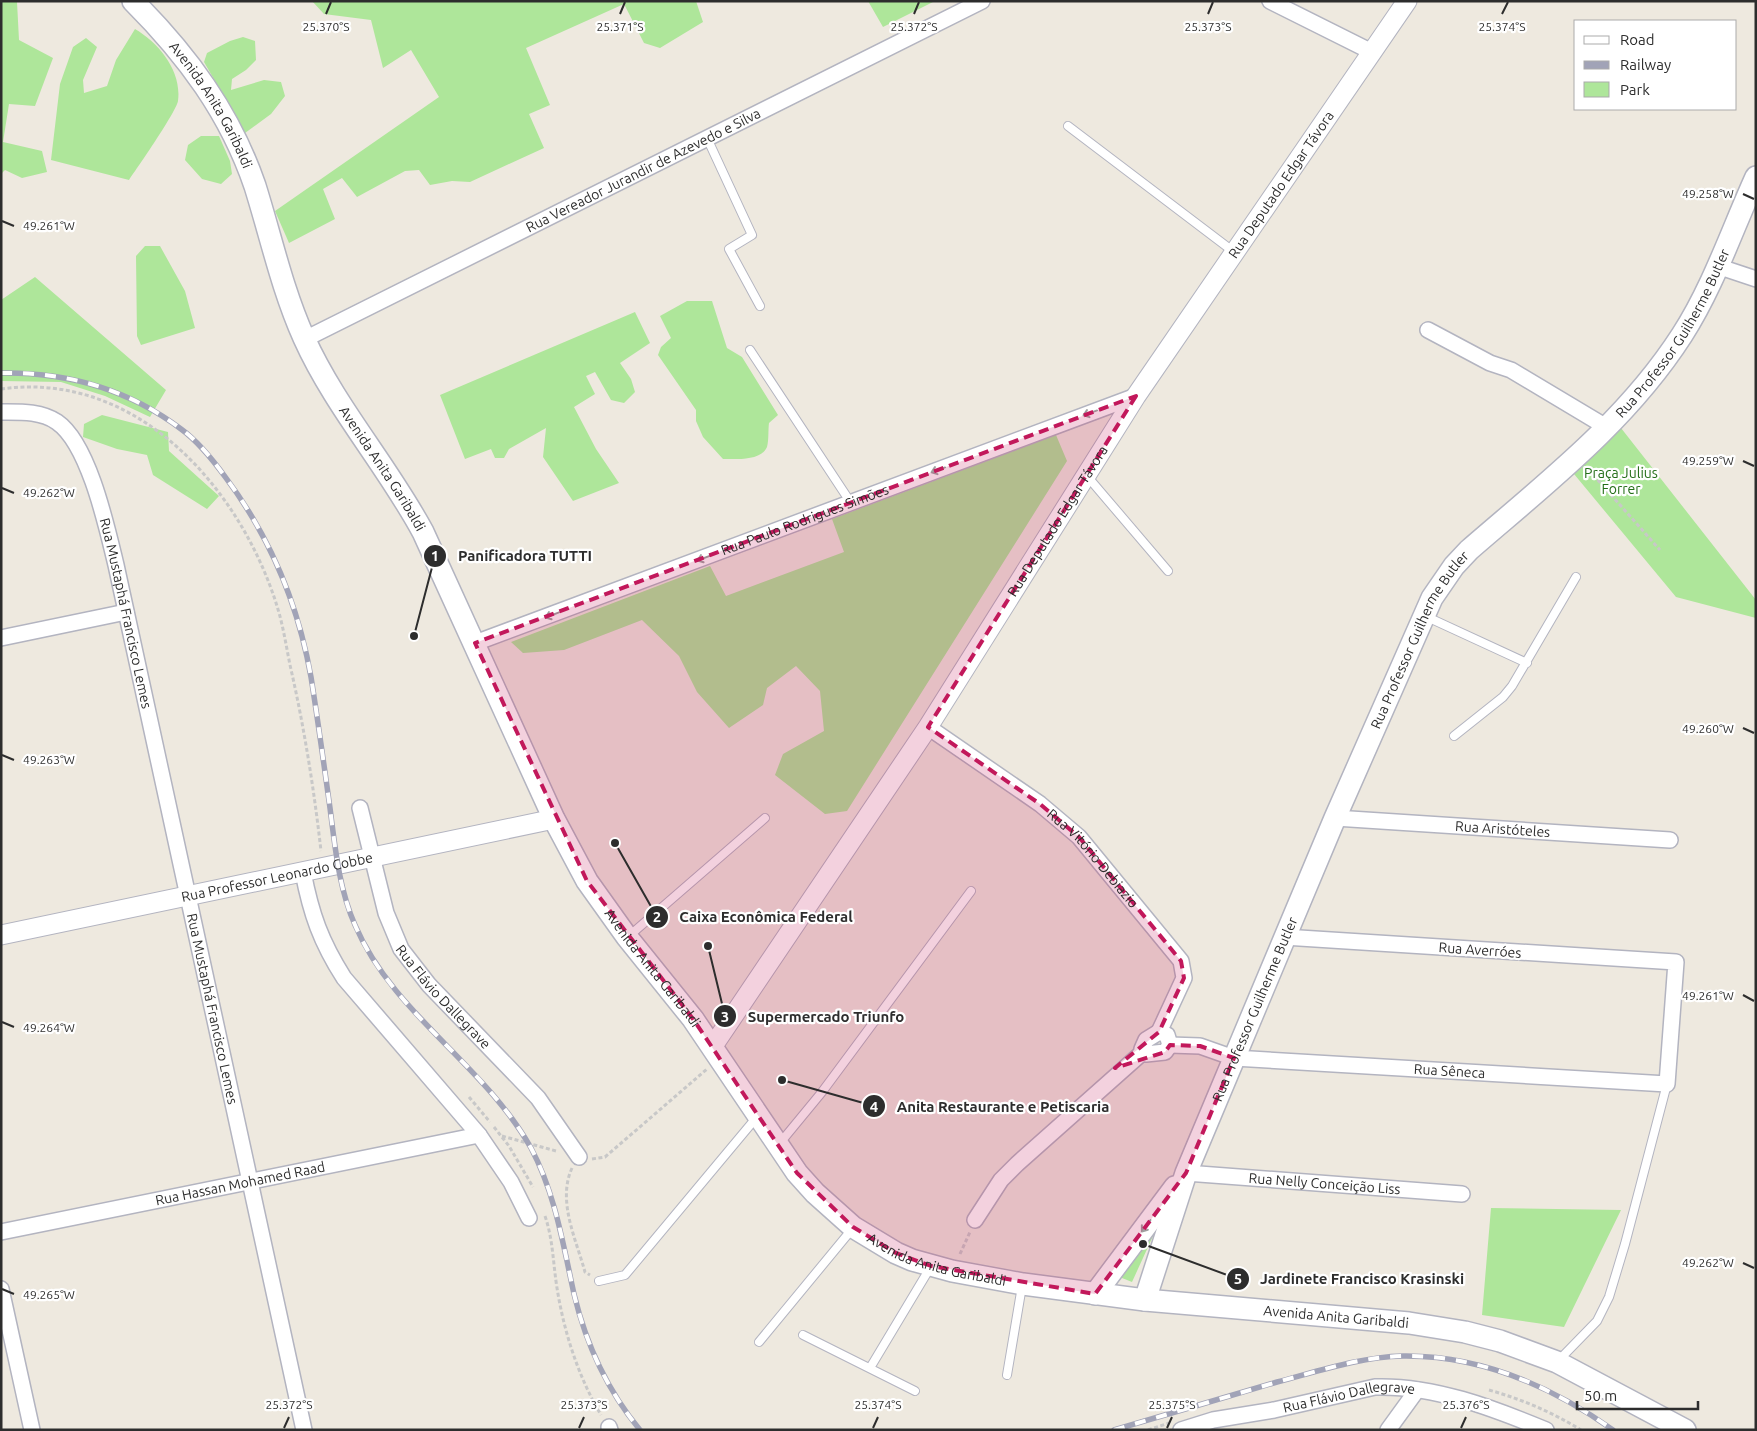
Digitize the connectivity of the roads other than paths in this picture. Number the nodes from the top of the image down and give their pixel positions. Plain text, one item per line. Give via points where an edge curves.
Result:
1 (133, 1) edge
2 (982, 1) edge
3 (1270, 1) edge
4 (1407, 1) edge
5 (1372, 52) junction
6 (1068, 126) dead end
7 (707, 138) junction
8 (1756, 177) edge
9 (1234, 252) junction
10 (1716, 266) junction
11 (1756, 279) edge
12 (760, 306) dead end
13 (1428, 330) dead end
14 (305, 339) junction
15 (750, 350) dead end
16 (1136, 396) junction
17 (1, 412) edge
18 (1608, 428) junction
19 (1086, 474) junction
20 (851, 503) junction
21 (1168, 571) dead end
22 (1576, 577) dead end
23 (126, 612) junction
24 (1424, 615) junction
25 (1, 638) edge
26 (475, 643) junction
27 (1527, 663) junction
28 (928, 727) junction
29 (1454, 736) dead end
30 (360, 808) dead end
31 (764, 818) dead end
32 (1335, 818) junction
33 (554, 819) junction
34 (1670, 840) dead end
35 (373, 857) junction
36 (303, 872) junction
37 (971, 892) dead end
38 (188, 896) junction
39 (1, 935) edge
40 (627, 937) junction
41 (1284, 938) junction
42 (1159, 1032) junction
43 (1170, 1045) junction
44 (717, 1052) junction
45 (1143, 1052) junction
46 (1234, 1058) junction
47 (1667, 1084) junction
48 (758, 1116) junction
49 (480, 1135) junction
50 (778, 1147) junction
51 (579, 1157) road end
52 (1186, 1173) junction
53 (250, 1182) junction
54 (1462, 1194) dead end
55 (529, 1218) dead end
56 (975, 1220) road end
57 (853, 1227) junction
58 (1, 1232) edge
59 (931, 1266) junction
60 (599, 1281) road end
61 (1023, 1284) junction
62 (1, 1289) edge
63 (1095, 1294) junction
64 (1145, 1300) junction
65 (803, 1334) dead end
66 (759, 1342) dead end
67 (1557, 1362) junction
68 (870, 1368) junction
69 (1007, 1375) dead end
70 (1417, 1390) junction
71 (915, 1391) dead end
72 (1674, 1428) edge
73 (32, 1430) edge
74 (304, 1430) edge
75 (1181, 1430) edge
76 (1388, 1430) edge
77 (1546, 1430) edge

1 - 14 main road, Avenida Anita Garibaldi via 174,43 228,122 254,184 288,299
2 - 7 street, Rua Vereador Jurandir de Azevedo e Silva
3 - 5 street
4 - 5 street, Rua Deputado Edgar Távora
5 - 9 street, Rua Deputado Edgar Távora
6 - 9 lane
7 - 12 lane via 752,235 729,249
7 - 14 street, Rua Vereador Jurandir de Azevedo e Silva
8 - 10 main road, Rua Professor Guilherme Butler
9 - 16 street, Rua Deputado Edgar Távora
10 - 11 street
10 - 18 main road, Rua Professor Guilherme Butler via 1677,342 1644,388
13 - 18 street via 1490,363 1511,370
14 - 26 main road, Avenida Anita Garibaldi via 337,398 411,509
15 - 20 lane
16 - 19 street, Rua Deputado Edgar Távora
16 -> 20 street, Rua Paulo Rodrigues Simões
17 - 23 street, Rua Mustaphá Francisco Lemes via 45,416 58,422 76,444 99,498
18 - 24 main road, Rua Professor Guilherme Butler via 1469,550 1442,581
19 - 21 lane
19 - 28 street, Rua Deputado Edgar Távora
20 -> 26 street, Rua Paulo Rodrigues Simões
22 - 27 lane
23 - 25 street
23 - 38 street, Rua Mustaphá Francisco Lemes
24 - 27 lane
24 - 32 main road, Rua Professor Guilherme Butler
26 - 33 main road, Avenida Anita Garibaldi
27 - 29 lane via 1503,697
28 - 42 street, Rua Vitório Debiazio via 1040,804 1079,837 1181,962 1184,978
28 - 44 street, Rua Deputado Edgar Távora
30 - 35 street, Rua Flávio Dallegrave
31 - 40 lane
32 - 34 street, Rua Aristóteles
32 - 41 main road, Rua Professor Guilherme Butler
33 - 35 street, Rua Professor Leonardo Cobbe
33 - 40 main road, Avenida Anita Garibaldi via 587,881
35 - 36 street, Rua Professor Leonardo Cobbe
35 - 51 street, Rua Flávio Dallegrave via 386,913 401,948 429,985 538,1098
36 - 38 street, Rua Professor Leonardo Cobbe
36 - 49 street via 316,926 344,978
37 - 50 lane
38 - 39 street, Rua Professor Leonardo Cobbe
38 - 53 street, Rua Mustaphá Francisco Lemes
40 - 44 main road, Avenida Anita Garibaldi
41 - 46 main road, Rua Professor Guilherme Butler
41 - 47 street, Rua Averróes via 1676,962
42 - 43 street via 1167,1035
42 - 45 street, Rua Vitório Debiazio via 1143,1044
43 - 45 street via 1161,1053 1150,1055
43 - 46 street, Rua Sêneca via 1200,1046
44 - 48 main road, Avenida Anita Garibaldi
45 - 56 street via 1001,1180
46 - 47 street, Rua Sêneca
46 - 52 main road, Rua Professor Guilherme Butler
47 - 67 lane via 1609,1297 1597,1321
48 - 50 main road, Avenida Anita Garibaldi
48 - 60 lane via 625,1275
49 - 53 street, Rua Hassan Mohamed Raad
49 - 55 street via 511,1182
50 - 57 main road, Avenida Anita Garibaldi via 815,1193
52 - 54 street, Rua Nelly Conceição Liss
52 -> 63 main road, Rua Professor Guilherme Butler
52 - 64 main road, Rua Professor Guilherme Butler
53 - 58 street, Rua Hassan Mohamed Raad
53 - 74 street, Rua Mustaphá Francisco Lemes
57 - 59 main road, Avenida Anita Garibaldi via 896,1253
57 - 66 lane
59 - 61 main road, Avenida Anita Garibaldi
59 - 68 lane
61 - 63 main road, Avenida Anita Garibaldi
61 - 69 lane
62 - 73 street
63 - 64 main road, Avenida Anita Garibaldi
64 - 67 main road, Avenida Anita Garibaldi via 1435,1327 1500,1341
65 - 68 lane
67 - 72 main road, Avenida Anita Garibaldi
68 - 71 lane
70 - 75 street, Rua Flávio Dallegrave via 1375,1387 1213,1420
70 - 76 street
70 - 77 street, Rua Flávio Dallegrave via 1481,1406

